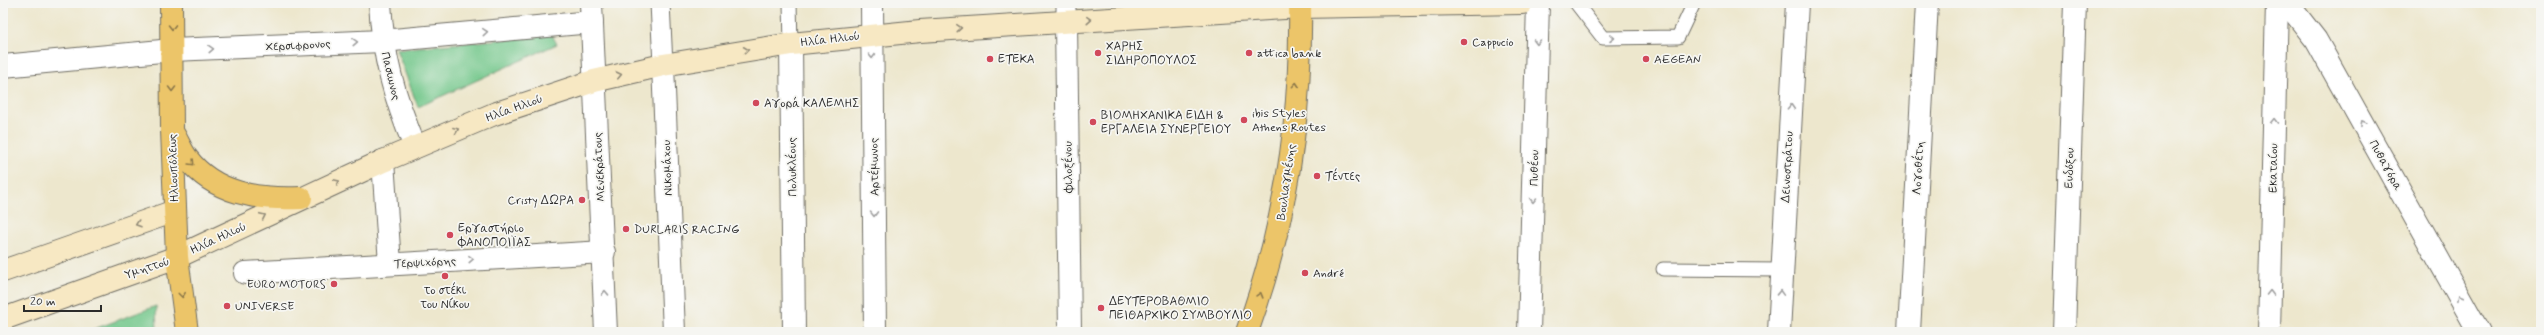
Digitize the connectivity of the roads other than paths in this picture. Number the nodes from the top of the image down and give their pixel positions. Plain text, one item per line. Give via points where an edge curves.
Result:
1 (171, 3) edge
2 (380, 3) edge
3 (660, 3) edge
4 (790, 3) edge
5 (872, 3) edge
6 (1522, 3) edge
7 (1538, 3) edge
8 (1576, 3) edge
9 (1694, 3) edge
10 (1797, 3) edge
11 (1927, 3) edge
12 (2075, 3) edge
13 (2277, 3) edge
14 (2287, 3) edge
15 (1300, 5) edge
16 (1066, 12) edge
17 (592, 13) edge
18 (872, 34) junction
19 (382, 41) junction
20 (791, 44) junction
21 (172, 50) junction
22 (663, 65) junction
23 (3, 66) edge
24 (594, 81) junction
25 (172, 130) junction
26 (415, 147) junction
27 (383, 161) junction
28 (301, 198) junction
29 (175, 211) junction
30 (604, 252) junction
31 (177, 257) junction
32 (390, 264) junction
33 (1663, 269) dead end
34 (1781, 270) junction
35 (3, 271) edge
36 (245, 273) dead end
37 (3, 319) edge
38 (187, 332) edge
39 (606, 332) edge
40 (674, 332) edge
41 (794, 332) edge
42 (875, 332) edge
43 (1070, 332) edge
44 (1247, 332) edge
45 (1529, 332) edge
46 (1779, 332) edge
47 (1908, 332) edge
48 (2064, 332) edge
49 (2269, 332) edge
50 (2479, 332) edge

1 -> 21 main road, Ηλιουπόλεως
2 - 19 street, Πασιωνος
3 - 22 street, Νικομάχου
4 - 20 lane, Πολυκλέους
5 - 18 street, Αρτέμωνος
6 - 15 main road, Ηλία Ηλιού
7 -> 45 street, Πυθέου
8 -> 9 lane via 1603,38 1678,38
34 -> 10 street, Δεινοστράτου
11 - 47 street, Λογοθέτη
12 - 48 street, Ευδόξου
49 -> 13 street, Εκαταίου
50 -> 14 street, Πυθαγόρα via 2316,40
16 -> 15 main road, Ηλία Ηλιού
44 -> 15 main road, Βουλιαγμένης via 1278,233 1285,193 1291,152
18 -> 16 main road, Ηλία Ηλιού
16 - 43 street, Φιλοξένου
19 -> 17 street, Χερσιφρονος
17 - 24 street, Μενεκράτους
18 - 20 main road, Ηλία Ηλιού
18 -> 42 street, Αρτέμωνος
21 -> 19 street, Χερσιφρονος
19 - 26 street, Πασιωνος via 396,101
22 -> 20 main road, Ηλία Ηλιού
20 - 41 street, Πολυκλέους
21 - 23 street, Χερσιφρονος
21 -> 25 main road, Ηλιουπόλεως
24 -> 22 main road, Ηλία Ηλιού
22 - 40 street, Νικομάχου
26 -> 24 main road, Ηλία Ηλιού via 501,112
24 - 30 street, Μενεκράτους
25 -> 28 main road via 186,157 206,177 223,186 250,196 273,200
25 - 29 main road, Ηλιουπόλεως
26 - 27 main road, Ηλία Ηλιού
28 -> 27 main road, Ηλία Ηλιού
27 - 32 street
31 -> 28 main road, Ηλία Ηλιού
29 - 31 main road, Ηλιουπόλεως
29 -> 35 main road
32 -> 30 street, Τερψιχόρης
39 -> 30 street, Μενεκράτους
31 - 37 main road, Υμηττού
31 -> 38 main road, Ηλιουπόλεως
32 - 36 street, Τερψιχόρης
33 - 34 lane
46 -> 34 street, Δεινοστράτου

